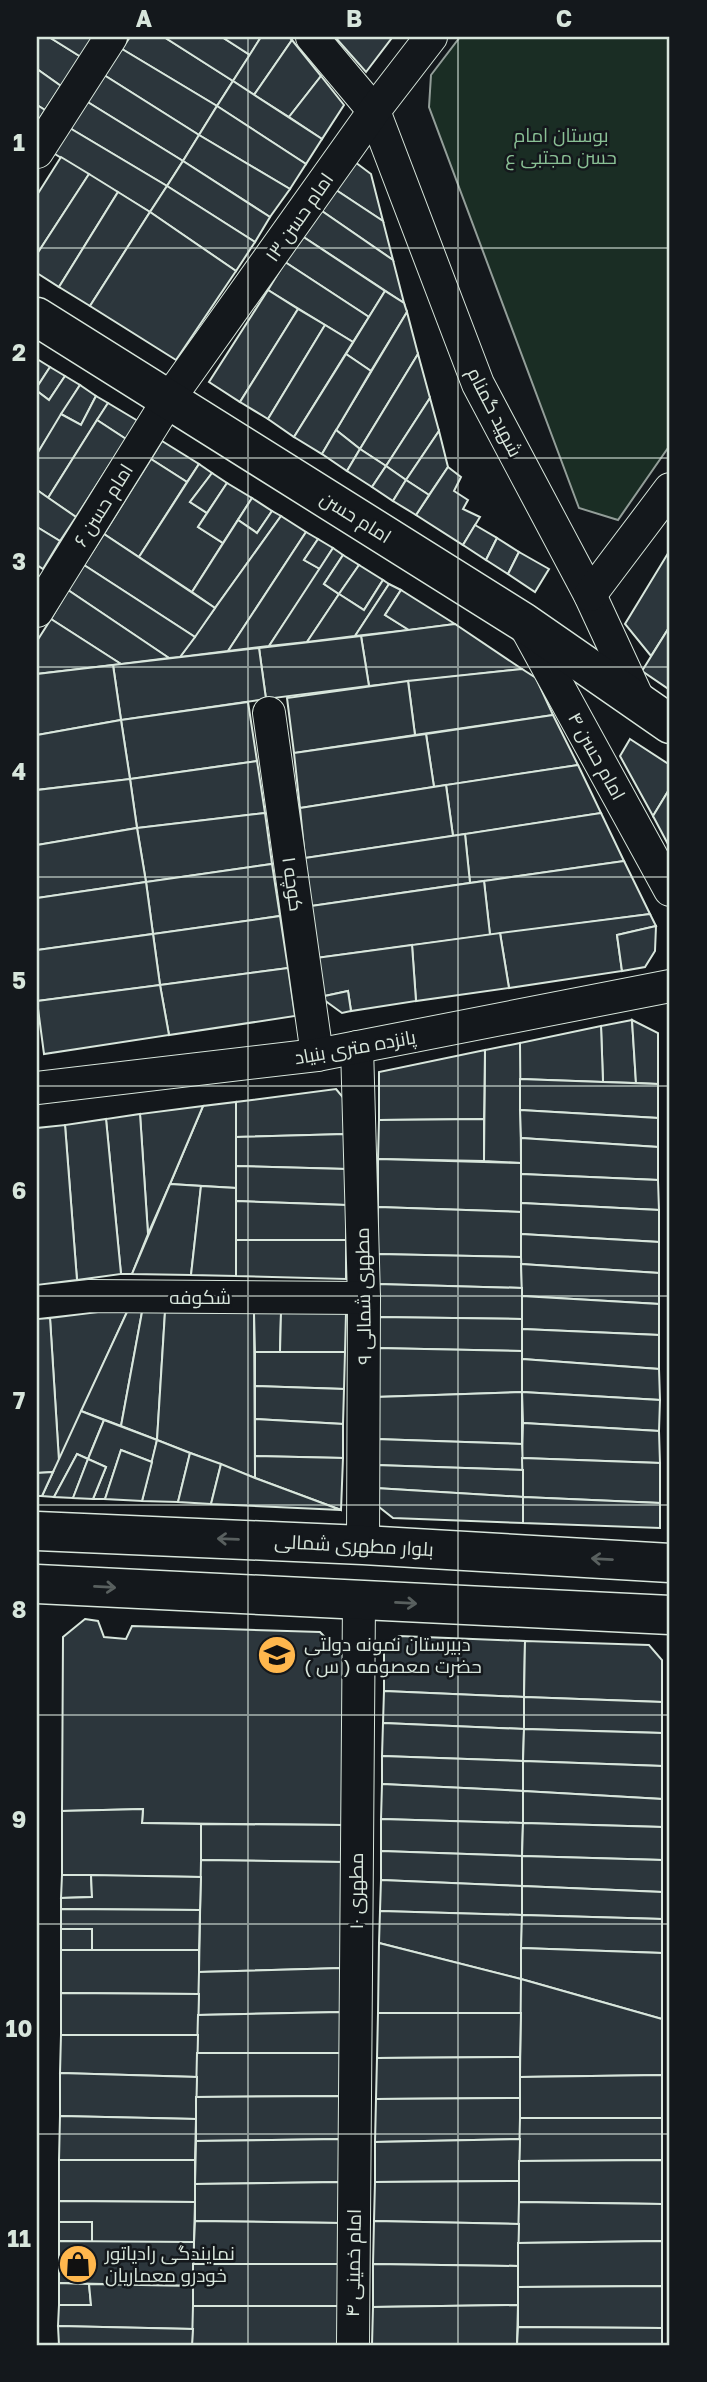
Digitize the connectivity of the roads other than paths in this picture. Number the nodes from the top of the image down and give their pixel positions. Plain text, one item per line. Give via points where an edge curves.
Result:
1 (111, 37) edge
2 (312, 37) edge
3 (431, 37) edge
4 (374, 111) junction
5 (37, 152) edge
6 (37, 317) edge
7 (169, 399) junction
8 (670, 489) edge
9 (590, 595) junction
10 (37, 611) edge
11 (523, 622) junction
12 (640, 703) junction
13 (269, 713) dead end
14 (670, 724) edge
15 (670, 890) edge
16 (670, 986) edge
17 (357, 1047) junction
18 (317, 1055) junction
19 (37, 1088) edge
20 (364, 1298) junction
21 (37, 1302) edge
22 (37, 1531) edge
23 (670, 1542) edge
24 (363, 1545) junction
25 (670, 1563) edge
26 (37, 1584) edge
27 (359, 1601) junction
28 (670, 1615) edge
29 (354, 2181) joint
30 (353, 2345) edge

1 - 5 street
2 - 4 street, شهید گمنام
3 - 4 street, امام حسن ۱۳
4 - 7 street, امام حسن ۱۳
4 - 9 street, شهید گمنام via 478,384
6 - 7 street, امام حسن
7 - 10 street, امام حسن ۶
7 - 11 street, امام حسن
8 - 9 street
9 - 12 street, شهید گمنام
11 - 12 street, امام حسن
11 - 15 street, امام حسن ۴
12 - 14 street, امام حسن
13 - 18 street, کوچه ۱
16 - 17 street, پانزده متری بنیاد
17 - 18 street, پانزده متری بنیاد
17 - 20 street, مطهری شمالی ۹
18 - 19 street, پانزده متری بنیاد
20 - 21 street, شکوفه via 90,1296
20 - 24 street, مطهری شمالی ۹
24 -> 22 street, بلوار مطهری شمالی
23 - 25 street
25 -> 24 street, بلوار مطهری شمالی
26 -> 27 street
27 -> 28 street
27 - 29 street, مطهری ۱۰
29 - 30 street, امام خمینی ۴

